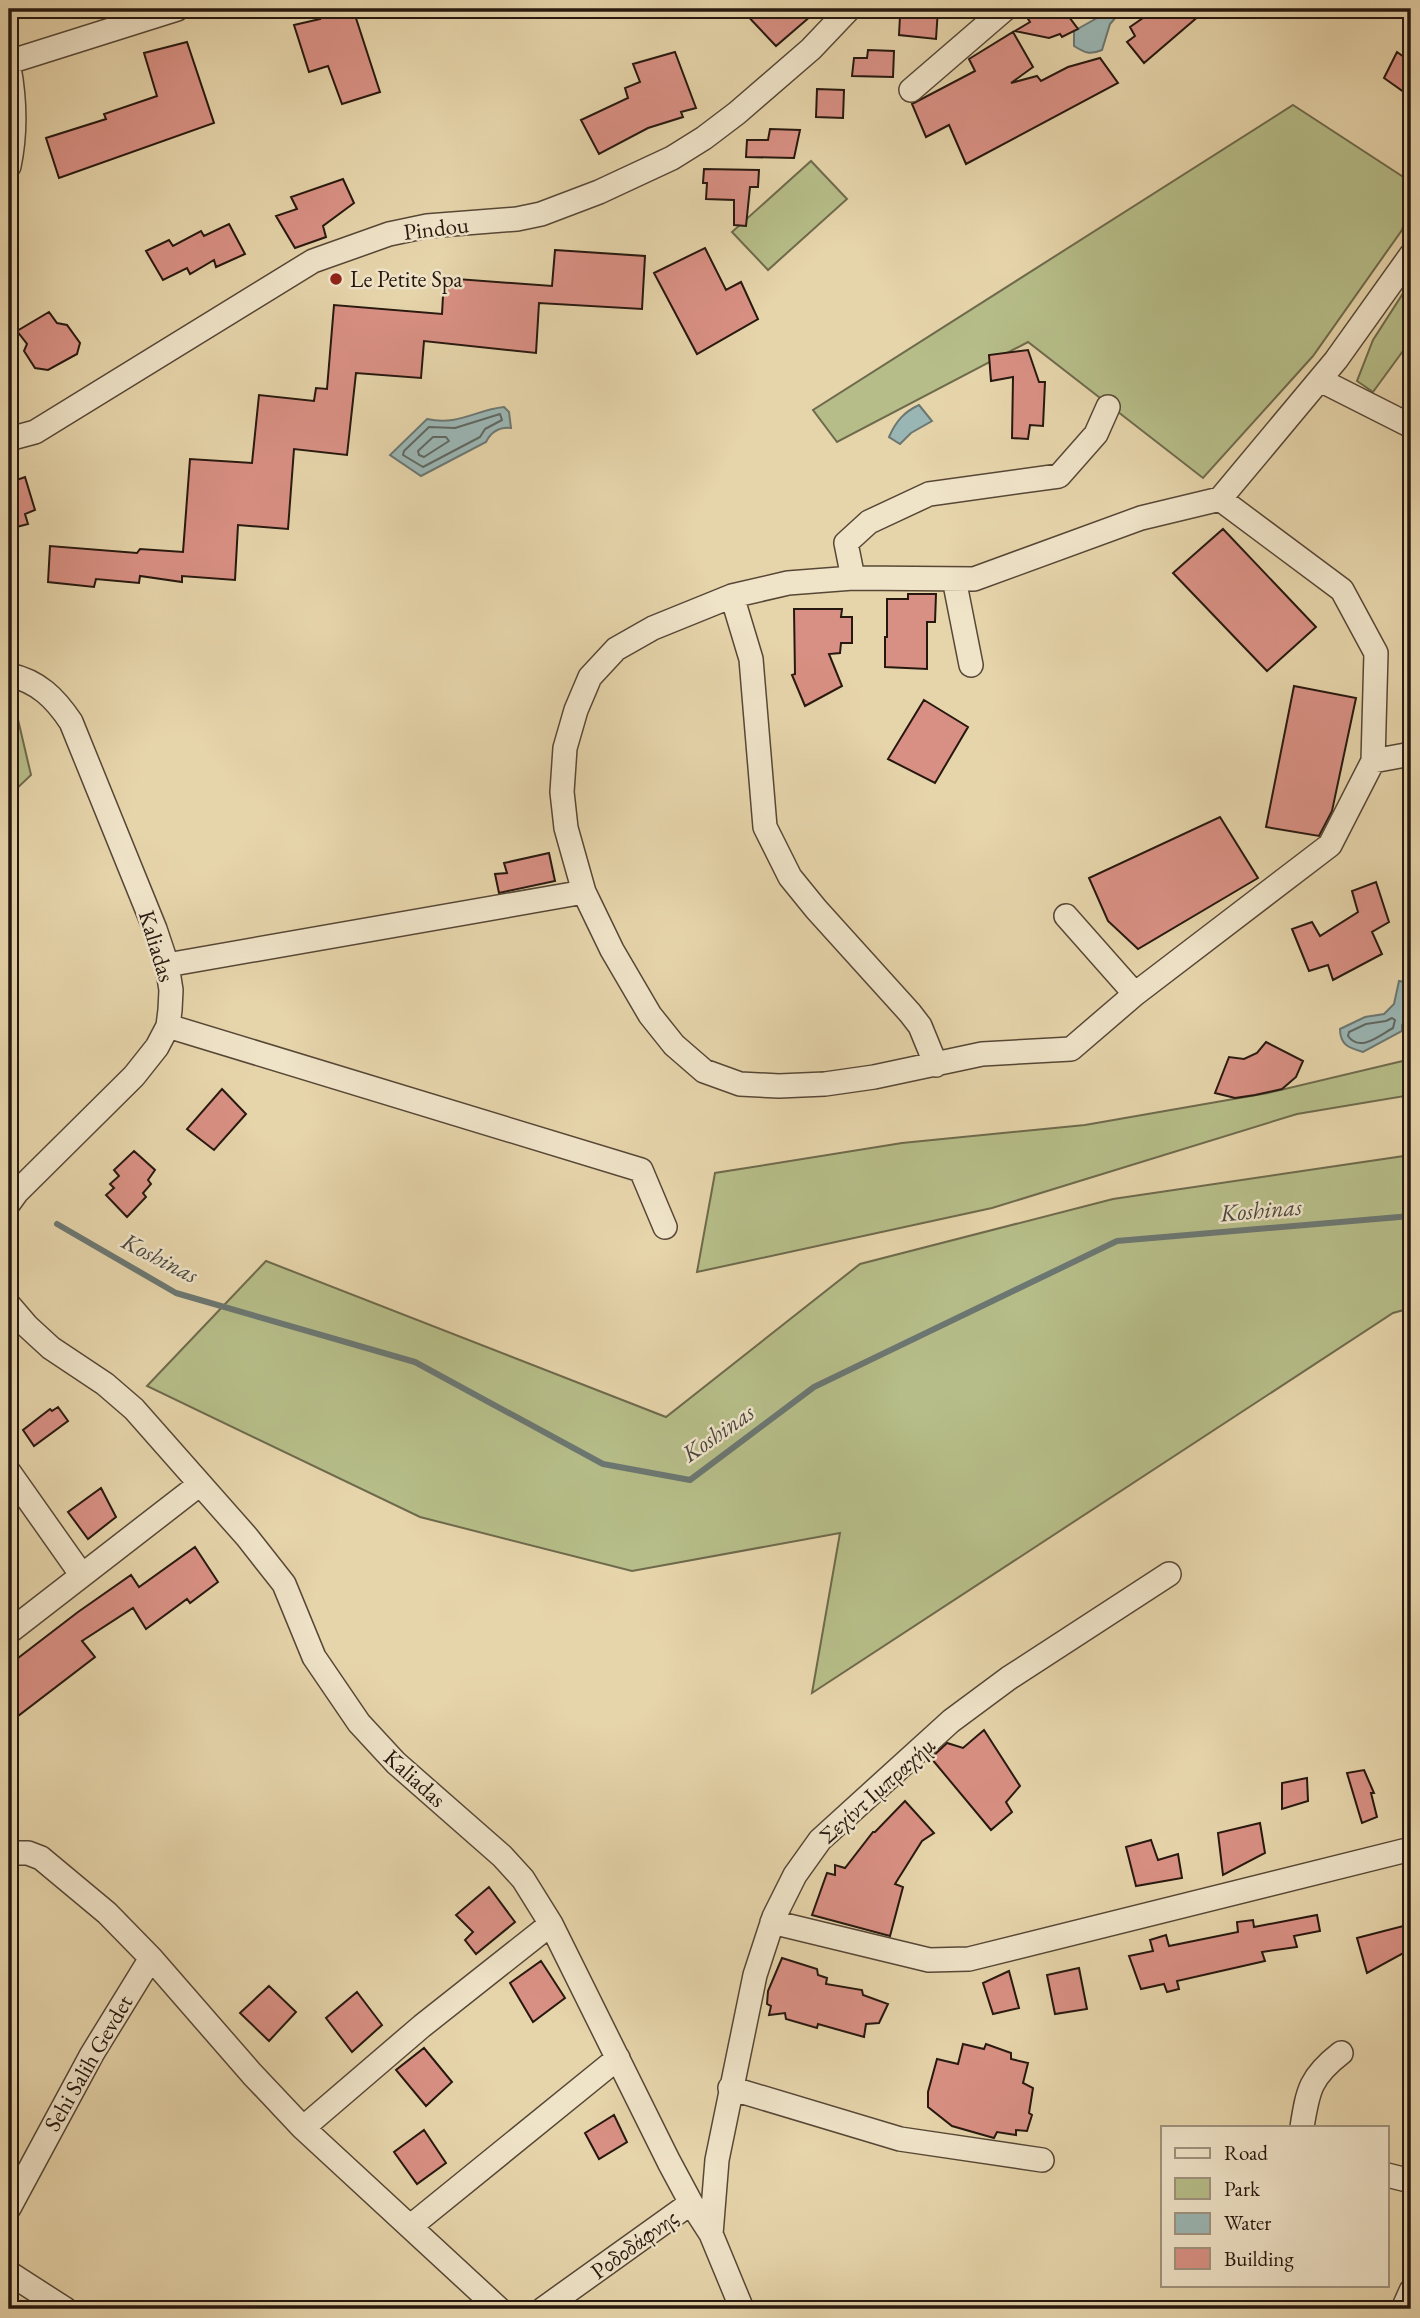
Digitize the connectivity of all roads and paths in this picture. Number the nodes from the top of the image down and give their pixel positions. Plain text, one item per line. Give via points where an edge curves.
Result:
1 (177, 9) edge
2 (849, 9) edge
3 (1005, 9) edge
4 (9, 62) edge
5 (9, 67) edge
6 (912, 90) dead end
7 (9, 166) edge
8 (1411, 255) edge
9 (1320, 380) junction
10 (1108, 407) dead end
11 (1411, 426) edge
12 (9, 439) edge
13 (1220, 499) junction
14 (853, 578) junction
15 (954, 579) junction
16 (732, 596) junction
17 (971, 665) dead end
18 (9, 675) edge
19 (1411, 754) edge
20 (1373, 761) junction
21 (584, 892) junction
22 (1066, 916) dead end
23 (167, 965) junction
24 (1135, 993) junction
25 (168, 1026) junction
26 (936, 1065) junction
27 (9, 1203) edge
28 (665, 1227) dead end
29 (9, 1305) edge
30 (9, 1472) edge
31 (200, 1484) junction
32 (81, 1574) junction
33 (1169, 1574) dead end
34 (9, 1632) edge
35 (1411, 1849) edge
36 (9, 1853) edge
37 (772, 1922) junction
38 (551, 1924) junction
39 (151, 1958) junction
40 (1341, 2053) dead end
41 (618, 2058) junction
42 (730, 2088) junction
43 (1302, 2126) edge
44 (303, 2128) junction
45 (1042, 2160) dead end
46 (1388, 2175) edge
47 (1411, 2181) edge
48 (691, 2203) junction
49 (9, 2208) edge
50 (411, 2227) junction
51 (711, 2234) junction
52 (9, 2273) edge
53 (1411, 2291) edge
54 (65, 2309) edge
55 (499, 2309) edge
56 (543, 2309) edge
57 (742, 2309) edge
58 (1403, 2309) edge

1 - 4 street
2 - 12 street, Pindou via 737,113 672,158 541,214 415,228 313,261 35,432
3 - 6 street
5 - 7 street via 14,122
8 - 9 street
9 - 11 street
9 - 13 street
10 - 14 street via 1096,434 1059,476 929,494 869,522 846,543
13 - 15 street via 1141,518 974,579
13 - 20 street via 1342,590 1376,653
14 - 15 street
14 - 16 street via 788,583
15 - 17 street
16 - 21 street via 653,628 616,649 590,677 565,748 562,792 566,828
16 - 26 street via 751,659 765,827 790,877 920,1026
18 - 23 street, Kaliadas via 51,694 71,722
19 - 20 street
20 - 24 street via 1330,845
21 - 23 street
21 - 26 street via 650,1015 674,1045 704,1071 740,1084 779,1086 862,1079
22 - 24 street
23 - 25 street, Kaliadas via 171,990
24 - 26 street via 1071,1049 982,1054
25 - 27 street, Kaliadas via 134,1076
25 - 28 street via 640,1170
29 - 31 street, Kaliadas via 51,1348 134,1409
30 - 32 street
31 - 32 street
31 - 38 street, Kaliadas via 285,1584 314,1657 359,1723 396,1763 502,1856
32 - 34 street
33 - 37 street, Σεχίντ Ιμπραχήμ via 951,1721 820,1840 795,1875
35 - 37 street via 969,1959 929,1960
36 - 39 street via 28,1853 54,1867
37 - 42 street, Σεχίντ Ιμπραχήμ
38 - 41 street, Kaliadas
38 - 44 street
39 - 44 street
39 - 49 street, Sehi Salih Gevdet via 92,2054
40 - 43 street via 1308,2091
41 - 48 street, Kaliadas
41 - 50 street
42 - 45 street via 900,2139
42 - 51 street, Σεχίντ Ιμπραχήμ
44 - 50 street
46 - 47 street
48 - 51 street, Kaliadas
48 - 56 street, Ροδοδάφνης
50 - 55 street
51 - 57 street, Kaliadas
52 - 54 street
53 - 58 street

